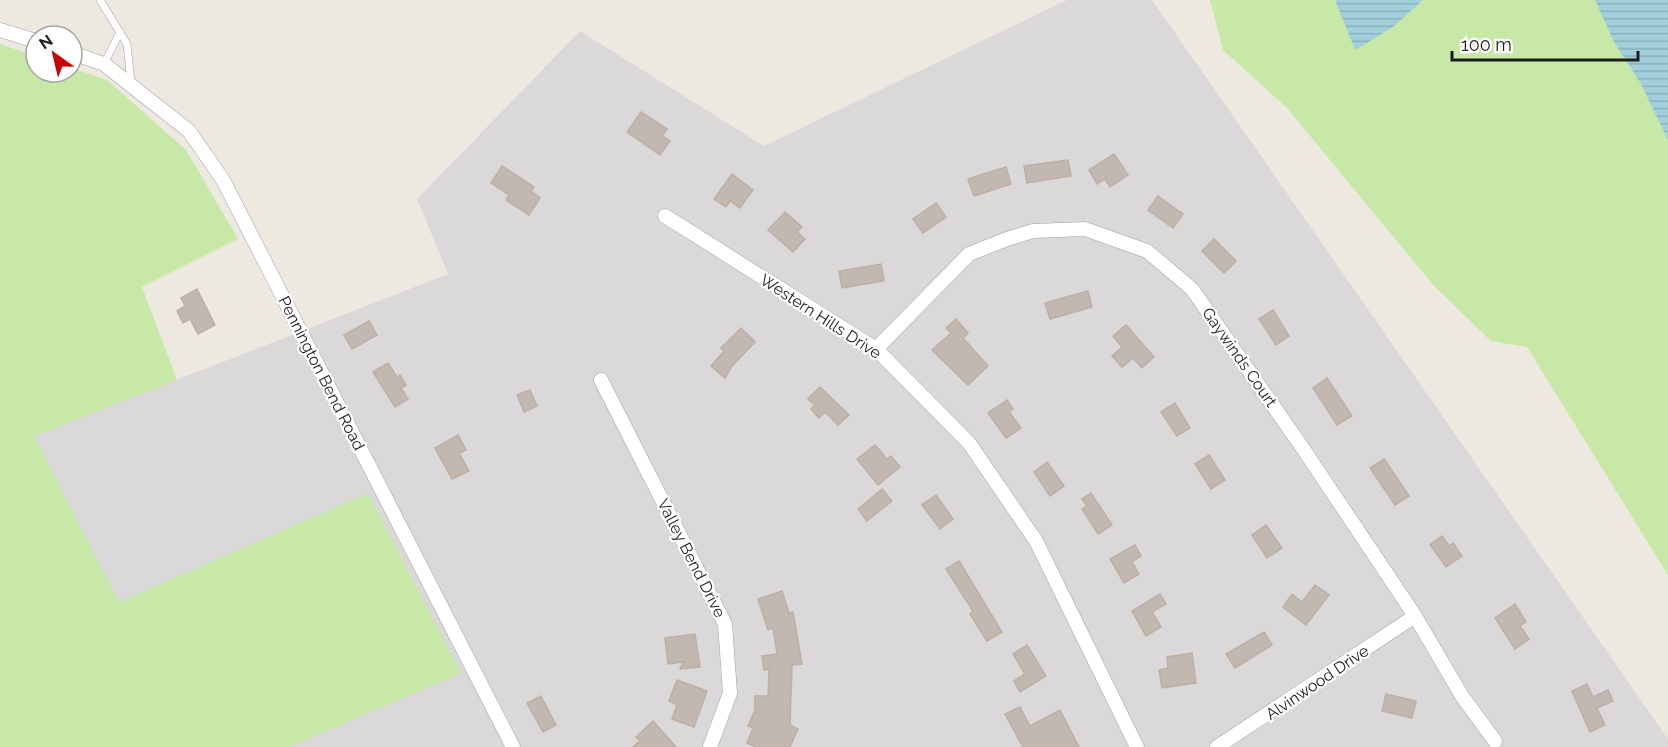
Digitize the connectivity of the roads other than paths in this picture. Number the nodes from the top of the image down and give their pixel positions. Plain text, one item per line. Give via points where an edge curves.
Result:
1 (100, 0) edge
2 (0, 30) edge
3 (120, 32) junction
4 (24, 37) edge
5 (84, 57) edge
6 (104, 63) junction
7 (131, 86) junction
8 (665, 216) dead end
9 (876, 349) junction
10 (601, 380) dead end
11 (1415, 616) junction
12 (1495, 741) dead end
13 (513, 747) edge
14 (710, 747) edge
15 (1137, 747) edge
16 (1217, 747) edge

1 - 3 lane
2 - 4 street
3 - 6 lane
3 - 7 lane via 127,44
5 - 6 street, Pennington Bend Road
6 - 7 street, Pennington Bend Road
7 - 13 street, Pennington Bend Road via 189,131 224,180
8 - 9 street, Western Hills Drive
9 - 11 street, Gaywinds Court via 969,254 1007,239 1033,231 1085,229 1147,251 1192,289
9 - 15 street, Western Hills Drive via 969,443 1036,541
10 - 14 street, Valley Bend Drive via 725,624 730,693
11 - 12 street, Gaywinds Court via 1462,696
11 - 16 street, Alvinwood Drive

